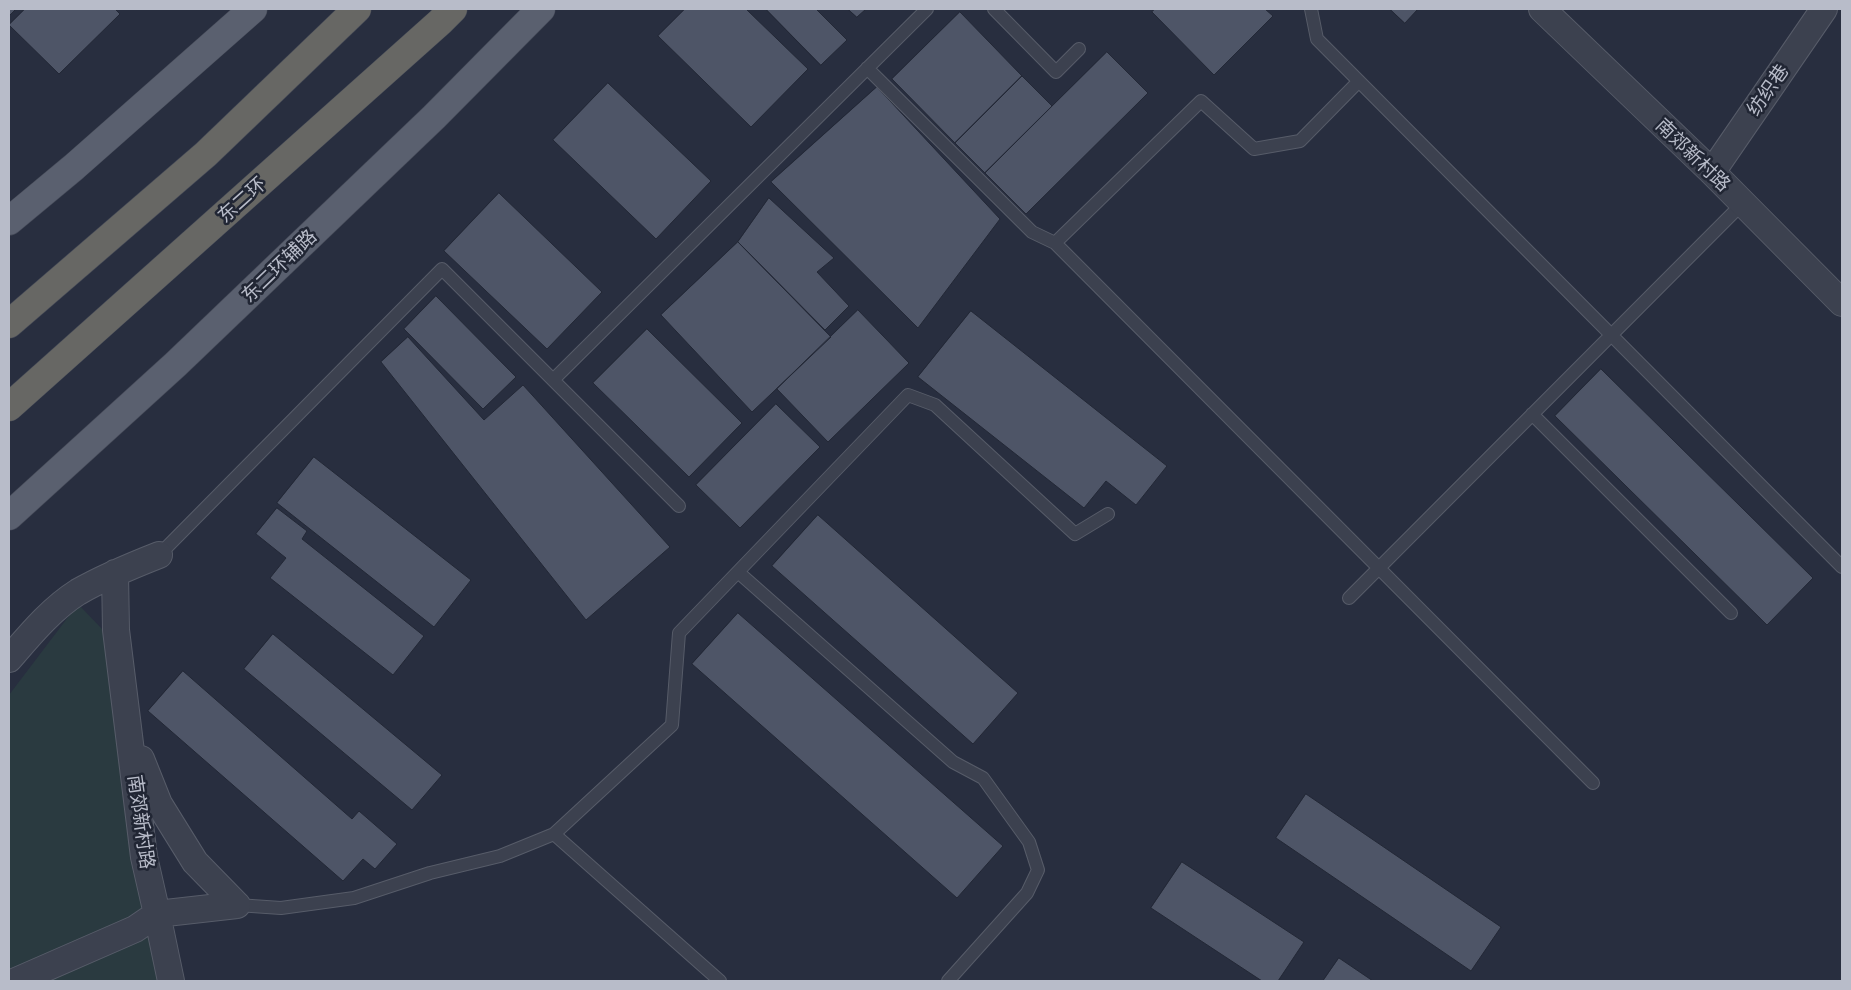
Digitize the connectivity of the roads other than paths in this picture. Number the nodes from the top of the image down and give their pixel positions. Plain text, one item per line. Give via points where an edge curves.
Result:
1 (253, 9) edge
2 (357, 9) edge
3 (453, 9) edge
4 (541, 9) edge
5 (927, 9) edge
6 (994, 9) edge
7 (1311, 9) edge
8 (1542, 9) edge
9 (1824, 9) edge
10 (1079, 49) dead end
11 (867, 68) junction
12 (1359, 81) junction
13 (1712, 172) junction
14 (1743, 203) junction
15 (9, 221) edge
16 (1055, 243) junction
17 (1842, 303) edge
18 (9, 324) edge
19 (1612, 335) junction
20 (553, 380) junction
21 (9, 407) edge
22 (1532, 414) junction
23 (679, 506) dead end
24 (1108, 514) dead end
25 (9, 516) edge
26 (159, 555) joint
27 (1842, 567) edge
28 (1379, 568) junction
29 (738, 572) junction
30 (115, 573) junction
31 (1348, 598) dead end
32 (1731, 613) dead end
33 (9, 659) edge
34 (128, 730) junction
35 (1593, 783) dead end
36 (554, 834) junction
37 (237, 905) junction
38 (157, 914) junction
39 (16, 981) edge
40 (171, 981) edge
41 (720, 981) edge
42 (948, 981) edge

1 - 15 main road
2 - 18 highway via 206,154
3 - 21 highway, 东二环
4 - 25 main road, 东二环辅路 via 434,117 183,358
5 - 11 lane
6 - 10 lane via 1056,72
7 - 12 lane via 1317,39
8 - 13 street, 南郊新村路
9 - 13 street, 纺织巷
11 - 16 lane via 1032,232
11 - 20 lane
12 - 16 lane via 1300,141 1254,149 1201,101
12 - 19 lane
13 - 14 street, 南郊新村路
14 - 17 street, 南郊新村路
14 - 19 lane
16 - 28 lane
19 - 22 lane
19 - 27 lane
20 - 23 lane
20 - 26 lane via 442,269
22 - 28 lane
22 - 32 lane
24 - 29 lane via 1075,534 935,405 908,395
26 - 30 street
28 - 31 lane
28 - 35 lane
29 - 36 lane via 679,633 672,725
29 - 42 lane via 953,762 983,778 1029,842 1038,870 1027,893
30 - 33 street via 76,593 38,626
30 - 34 street, 南郊新村路 via 116,630
34 - 37 street via 159,804 195,862
34 - 38 street, 南郊新村路 via 144,857
36 - 37 lane via 500,856 430,873 354,898 281,908
36 - 41 lane
37 - 38 street
38 - 39 street via 135,929
38 - 40 street, 南郊新村路

